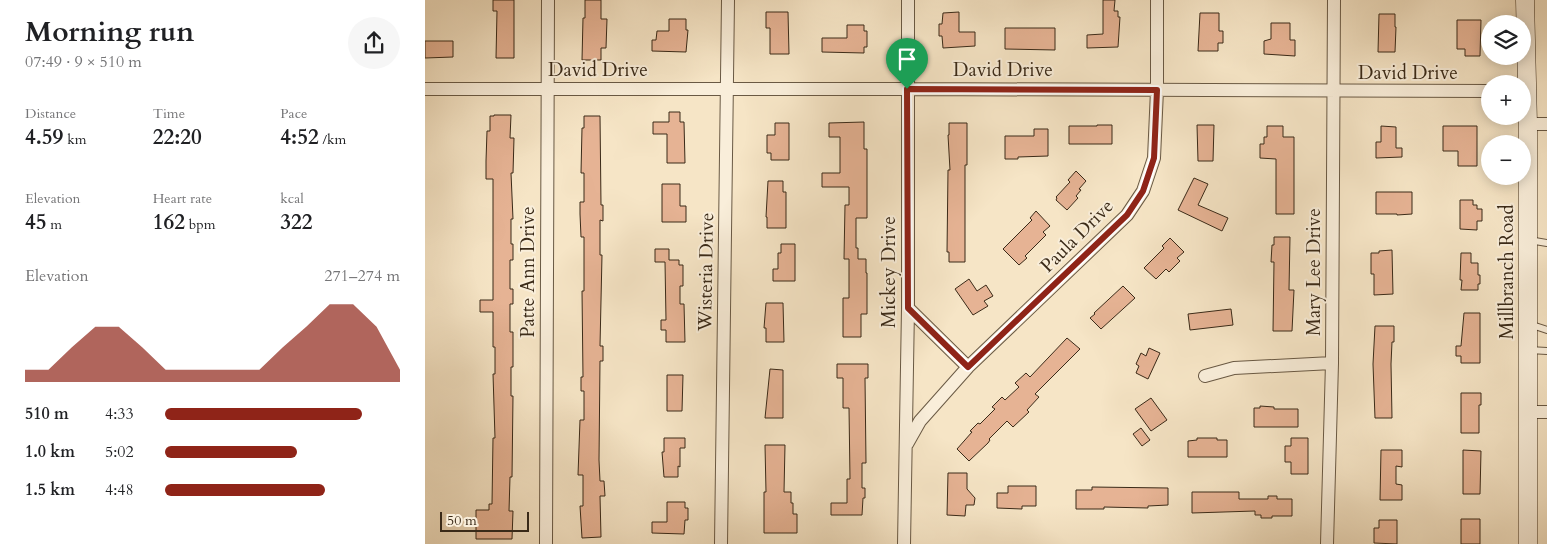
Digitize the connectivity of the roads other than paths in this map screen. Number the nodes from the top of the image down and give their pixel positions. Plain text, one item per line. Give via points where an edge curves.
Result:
1 (547, 0) edge
2 (727, 0) edge
3 (908, 0) edge
4 (1157, 0) edge
5 (1334, 0) edge
6 (1525, 0) edge
7 (1525, 75) edge
8 (425, 89) edge
9 (547, 89) junction
10 (727, 89) junction
11 (907, 89) junction
12 (1157, 90) junction
13 (1333, 91) junction
14 (1481, 91) edge
15 (1531, 124) edge
16 (1547, 124) edge
17 (1528, 125) edge
18 (1528, 240) junction
19 (1547, 243) edge
20 (908, 308) junction
21 (1528, 324) junction
22 (1547, 330) edge
23 (1528, 350) junction
24 (1547, 351) edge
25 (1332, 363) junction
26 (968, 367) junction
27 (1205, 376) dead end
28 (1528, 412) junction
29 (1547, 412) edge
30 (905, 446) junction
31 (546, 544) edge
32 (721, 544) edge
33 (904, 544) edge
34 (1327, 544) edge
35 (1528, 544) edge

1 - 9 street, Patte Ann Drive
2 - 10 street, Wisteria Drive
3 - 11 street, Mickey Drive
4 - 12 street, Paula Drive
5 - 13 street, Mary Lee Drive
6 - 7 main road, Millbranch Road
8 - 9 street, David Drive
9 - 10 street, David Drive
9 - 31 street, Patte Ann Drive
10 - 11 street, David Drive
10 - 32 street, Wisteria Drive
11 - 12 street, David Drive
11 - 20 street, Mickey Drive
12 - 13 street, David Drive
12 - 26 street, Paula Drive via 1154,158 1143,191 1119,222
13 - 14 street, David Drive
13 - 25 street, Mary Lee Drive
15 - 16 street
17 - 18 main road, Millbranch Road
18 - 19 lane
18 - 21 main road, Millbranch Road
20 - 26 street
20 - 30 street, Mickey Drive
21 - 22 lane
21 - 23 main road, Millbranch Road
23 - 24 lane
23 - 28 main road, Millbranch Road
25 - 27 street via 1234,368
25 - 34 street, Mary Lee Drive
26 - 30 street, Paula Drive via 920,421
28 - 29 street
28 - 35 main road, Millbranch Road
30 - 33 street, Mickey Drive

